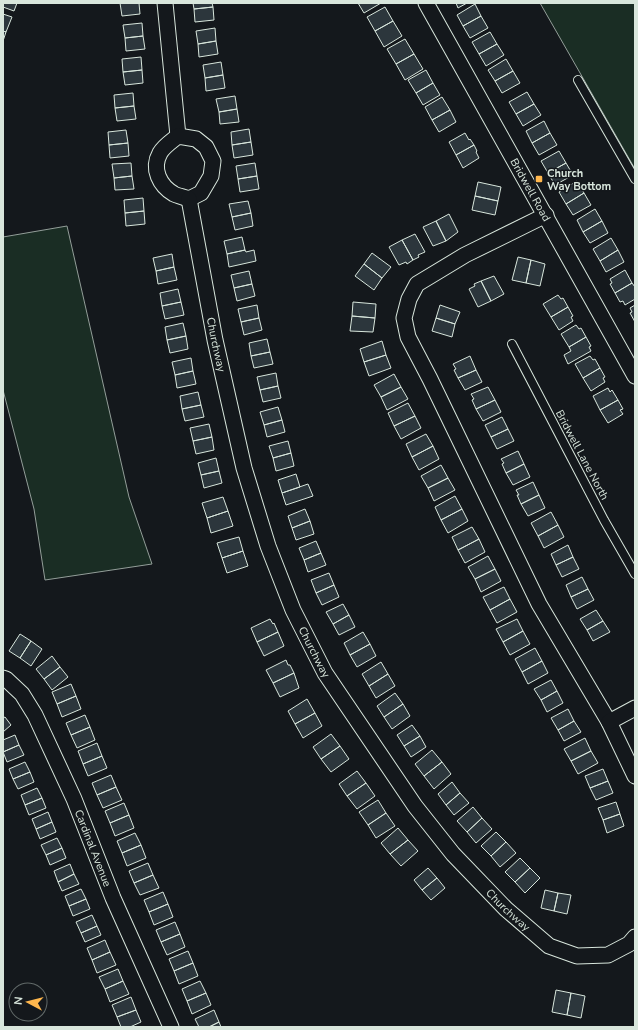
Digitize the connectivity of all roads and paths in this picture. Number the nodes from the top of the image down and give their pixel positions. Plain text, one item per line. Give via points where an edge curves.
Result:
1 (165, 3) edge
2 (426, 3) edge
3 (578, 80) dead end
4 (178, 136) junction
5 (635, 179) edge
6 (189, 199) junction
7 (546, 216) junction
8 (512, 344) dead end
9 (635, 376) edge
10 (635, 574) edge
11 (3, 678) edge
12 (635, 708) edge
13 (610, 722) junction
14 (635, 776) edge
15 (635, 937) edge
16 (170, 1027) edge

1 - 4 street
2 - 7 street, Bridwell Road
3 - 5 lane
4 - 6 street via 159,154 156,168 160,182 174,194
4 - 6 street via 196,139 206,147 213,161 211,176 201,193
6 - 15 street, Churchway via 215,340 244,468 268,546 293,610 325,673 415,806 453,854 506,909 549,946 577,956 608,955 629,944
7 - 9 street, Bridwell Road
7 - 13 street via 465,255 417,284 409,298 404,318 408,338 540,604
8 - 10 lane, Bridwell Lane North
11 - 16 street, Cardinal Avenue via 22,694 35,715 74,799 112,898
12 - 13 street
13 - 14 street

